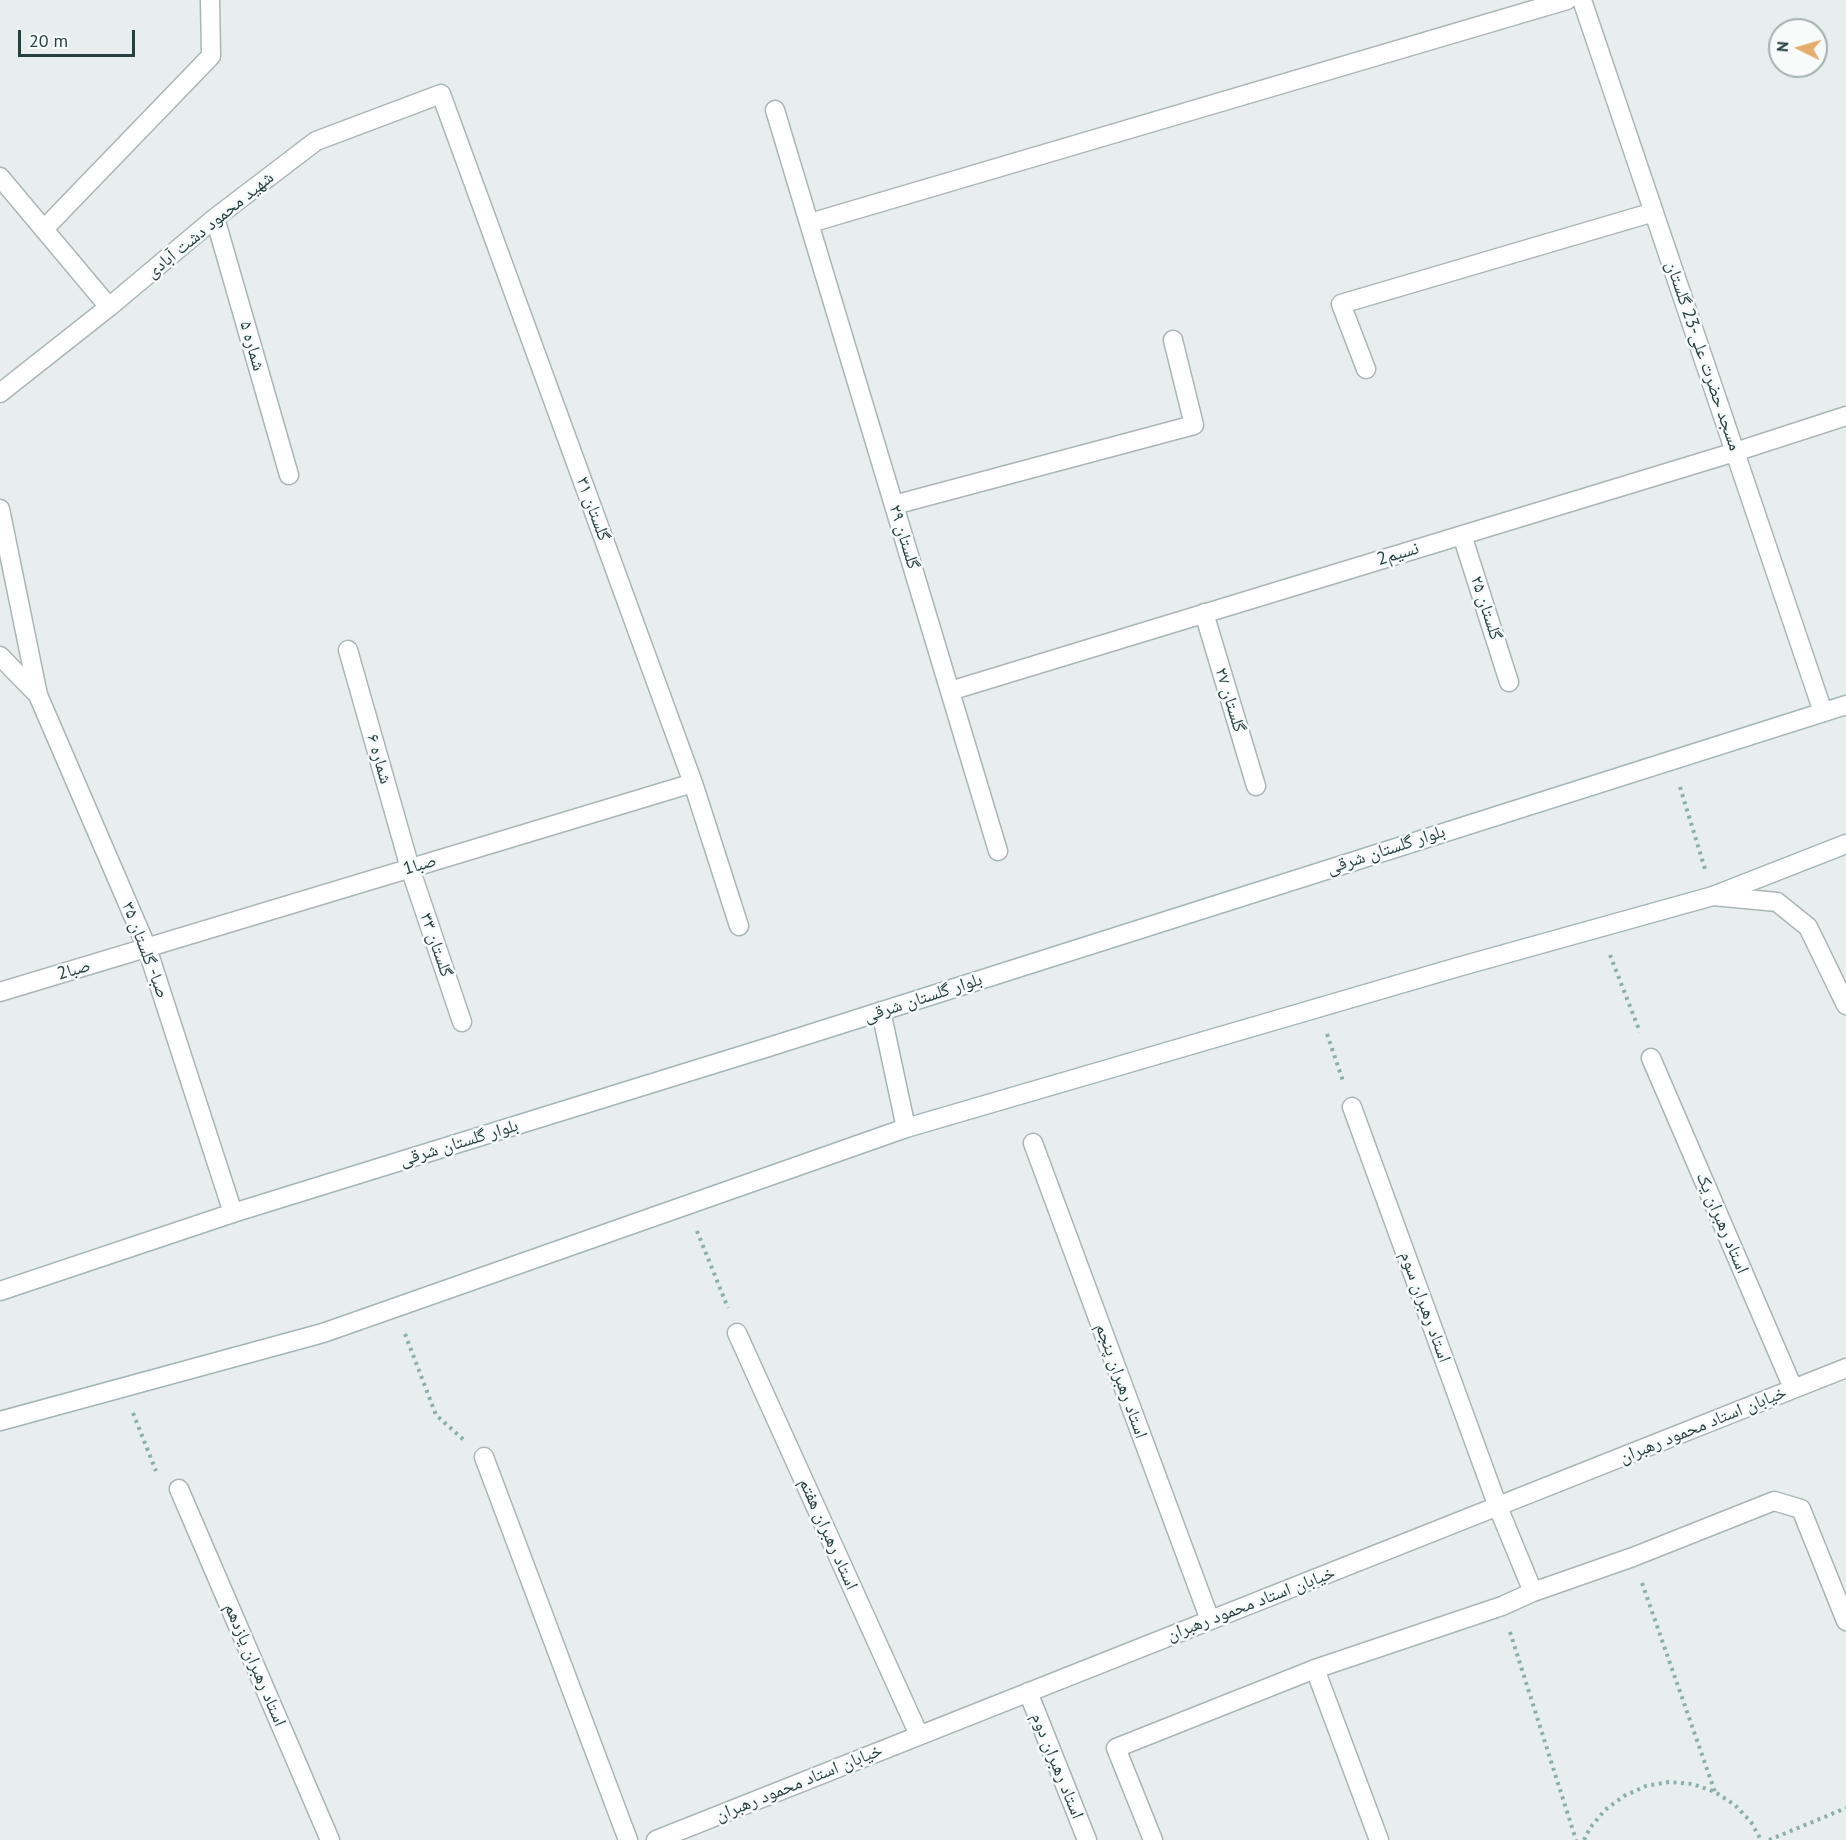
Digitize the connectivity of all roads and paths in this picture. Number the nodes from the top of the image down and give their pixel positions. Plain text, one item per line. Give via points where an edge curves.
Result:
1 (210, 0) edge
2 (1567, 0) edge
3 (1582, 0) edge
4 (441, 94) joint
5 (775, 110) dead end
6 (0, 177) edge
7 (1654, 213) junction
8 (215, 218) junction
9 (810, 223) junction
10 (45, 228) junction
11 (109, 307) junction
12 (1173, 340) dead end
13 (1366, 369) dead end
14 (0, 393) edge
15 (1846, 416) edge
16 (1735, 452) junction
17 (289, 474) dead end
18 (894, 505) junction
19 (0, 509) edge
20 (1462, 535) junction
21 (1204, 613) junction
22 (348, 650) dead end
23 (0, 656) edge
24 (1509, 682) dead end
25 (950, 691) junction
26 (38, 695) junction
27 (1846, 705) edge
28 (1823, 712) junction
29 (1672, 760) junction
30 (693, 783) junction
31 (1256, 786) dead end
32 (1846, 844) edge
33 (998, 851) dead end
34 (410, 868) junction
35 (1713, 896) junction
36 (739, 926) dead end
37 (1599, 928) junction
38 (147, 948) junction
39 (0, 993) edge
40 (1846, 1005) edge
41 (1318, 1008) junction
42 (880, 1011) junction
43 (462, 1022) dead end
44 (1651, 1058) joint
45 (1352, 1107) joint
46 (906, 1128) junction
47 (1033, 1143) dead end
48 (687, 1205) junction
49 (233, 1213) junction
50 (0, 1291) edge
51 (395, 1308) junction
52 (737, 1333) joint
53 (1846, 1368) edge
54 (123, 1388) junction
55 (1793, 1388) junction
56 (0, 1421) edge
57 (484, 1457) joint
58 (179, 1490) joint
59 (1498, 1507) junction
60 (1633, 1557) junction
61 (1533, 1592) junction
62 (1502, 1606) junction
63 (1210, 1620) junction
64 (1846, 1622) edge
65 (1315, 1669) junction
66 (1028, 1692) junction
67 (919, 1735) junction
68 (1715, 1792) junction
69 (1846, 1808) edge
70 (330, 1840) edge
71 (628, 1840) edge
72 (656, 1840) edge
73 (1087, 1840) edge
74 (1153, 1840) edge
75 (1379, 1840) edge
76 (1576, 1840) edge
77 (1584, 1840) edge
78 (1761, 1840) edge
79 (1769, 1840) edge

1 - 10 street via 211,56
2 - 9 street
3 - 7 street, مسجد حضرت علی-23 گلستان
4 - 8 street, شهید محمود دشت آبادی via 316,141
4 - 30 street, گلستان ۳۱
5 - 9 street, گلستان ۲۹
6 - 10 street
7 - 13 street via 1341,304
7 - 16 street, مسجد حضرت علی-23 گلستان
8 - 11 street, شهید محمود دشت آبادی
8 - 17 street, شماره ۵
9 - 18 street, گلستان ۲۹
10 - 11 street
11 - 14 street, شهید محمود دشت آبادی
12 - 18 street via 1194,425
15 - 16 street, نسیم2
16 - 20 street, نسیم2
16 - 28 street, مسجد حضرت علی-23 گلستان
18 - 25 street, گلستان ۲۹
19 - 26 street
20 - 21 street, نسیم2
20 - 24 street, گلستان ۲۵
21 - 25 street, نسیم2
21 - 31 street, گلستان ۲۷
22 - 34 street, شماره ۶
23 - 26 street
25 - 33 street, گلستان ۲۹
26 - 38 street, صبا- گلستان ۳۵
27 - 28 street, بلوار گلستان شرقی
28 - 29 street, بلوار گلستان شرقی
29 - 35 path
29 - 42 street, بلوار گلستان شرقی
30 - 34 street, صبا1
30 - 36 street, گلستان ۳۱
32 - 35 street
34 - 38 street, صبا1
34 - 43 street, گلستان ۳۳
35 - 37 street
35 - 40 street via 1777,902 1808,927
37 - 41 street
37 - 44 path
38 - 39 street, صبا2
38 - 49 street, صبا- گلستان ۳۵
41 - 45 path
41 - 46 street
42 - 46 street
42 - 49 street, بلوار گلستان شرقی
44 - 55 street, استاد رهبران یک
45 - 59 street, استاد رهبران سوم
46 - 48 street
47 - 63 street, استاد رهبران پنجم
48 - 51 street
48 - 52 path
49 - 50 street, بلوار گلستان شرقی
51 - 54 street via 323,1333
51 - 57 path via 436,1416
52 - 67 street, استاد رهبران هفتم
53 - 55 street, خیابان استاد محمود رهبران
54 - 56 street
54 - 58 path via 157,1475
55 - 59 street, خیابان استاد محمود رهبران
57 - 71 street
58 - 70 street, استاد رهبران یازدهم
59 - 61 street, استاد رهبران سوم
59 - 63 street, خیابان استاد محمود رهبران
60 - 61 street
60 - 64 street via 1774,1502 1801,1509
60 - 68 path
61 - 62 street
62 - 65 street
62 - 76 path
63 - 66 street, خیابان استاد محمود رهبران
65 - 74 street via 1116,1748
65 - 75 street
66 - 67 street, خیابان استاد محمود رهبران
66 - 73 street, استاد رهبران دوم
67 - 72 street, خیابان استاد محمود رهبران
68 - 77 path via 1692,1784 1646,1786 1605,1810
68 - 78 path via 1735,1805
69 - 79 path

